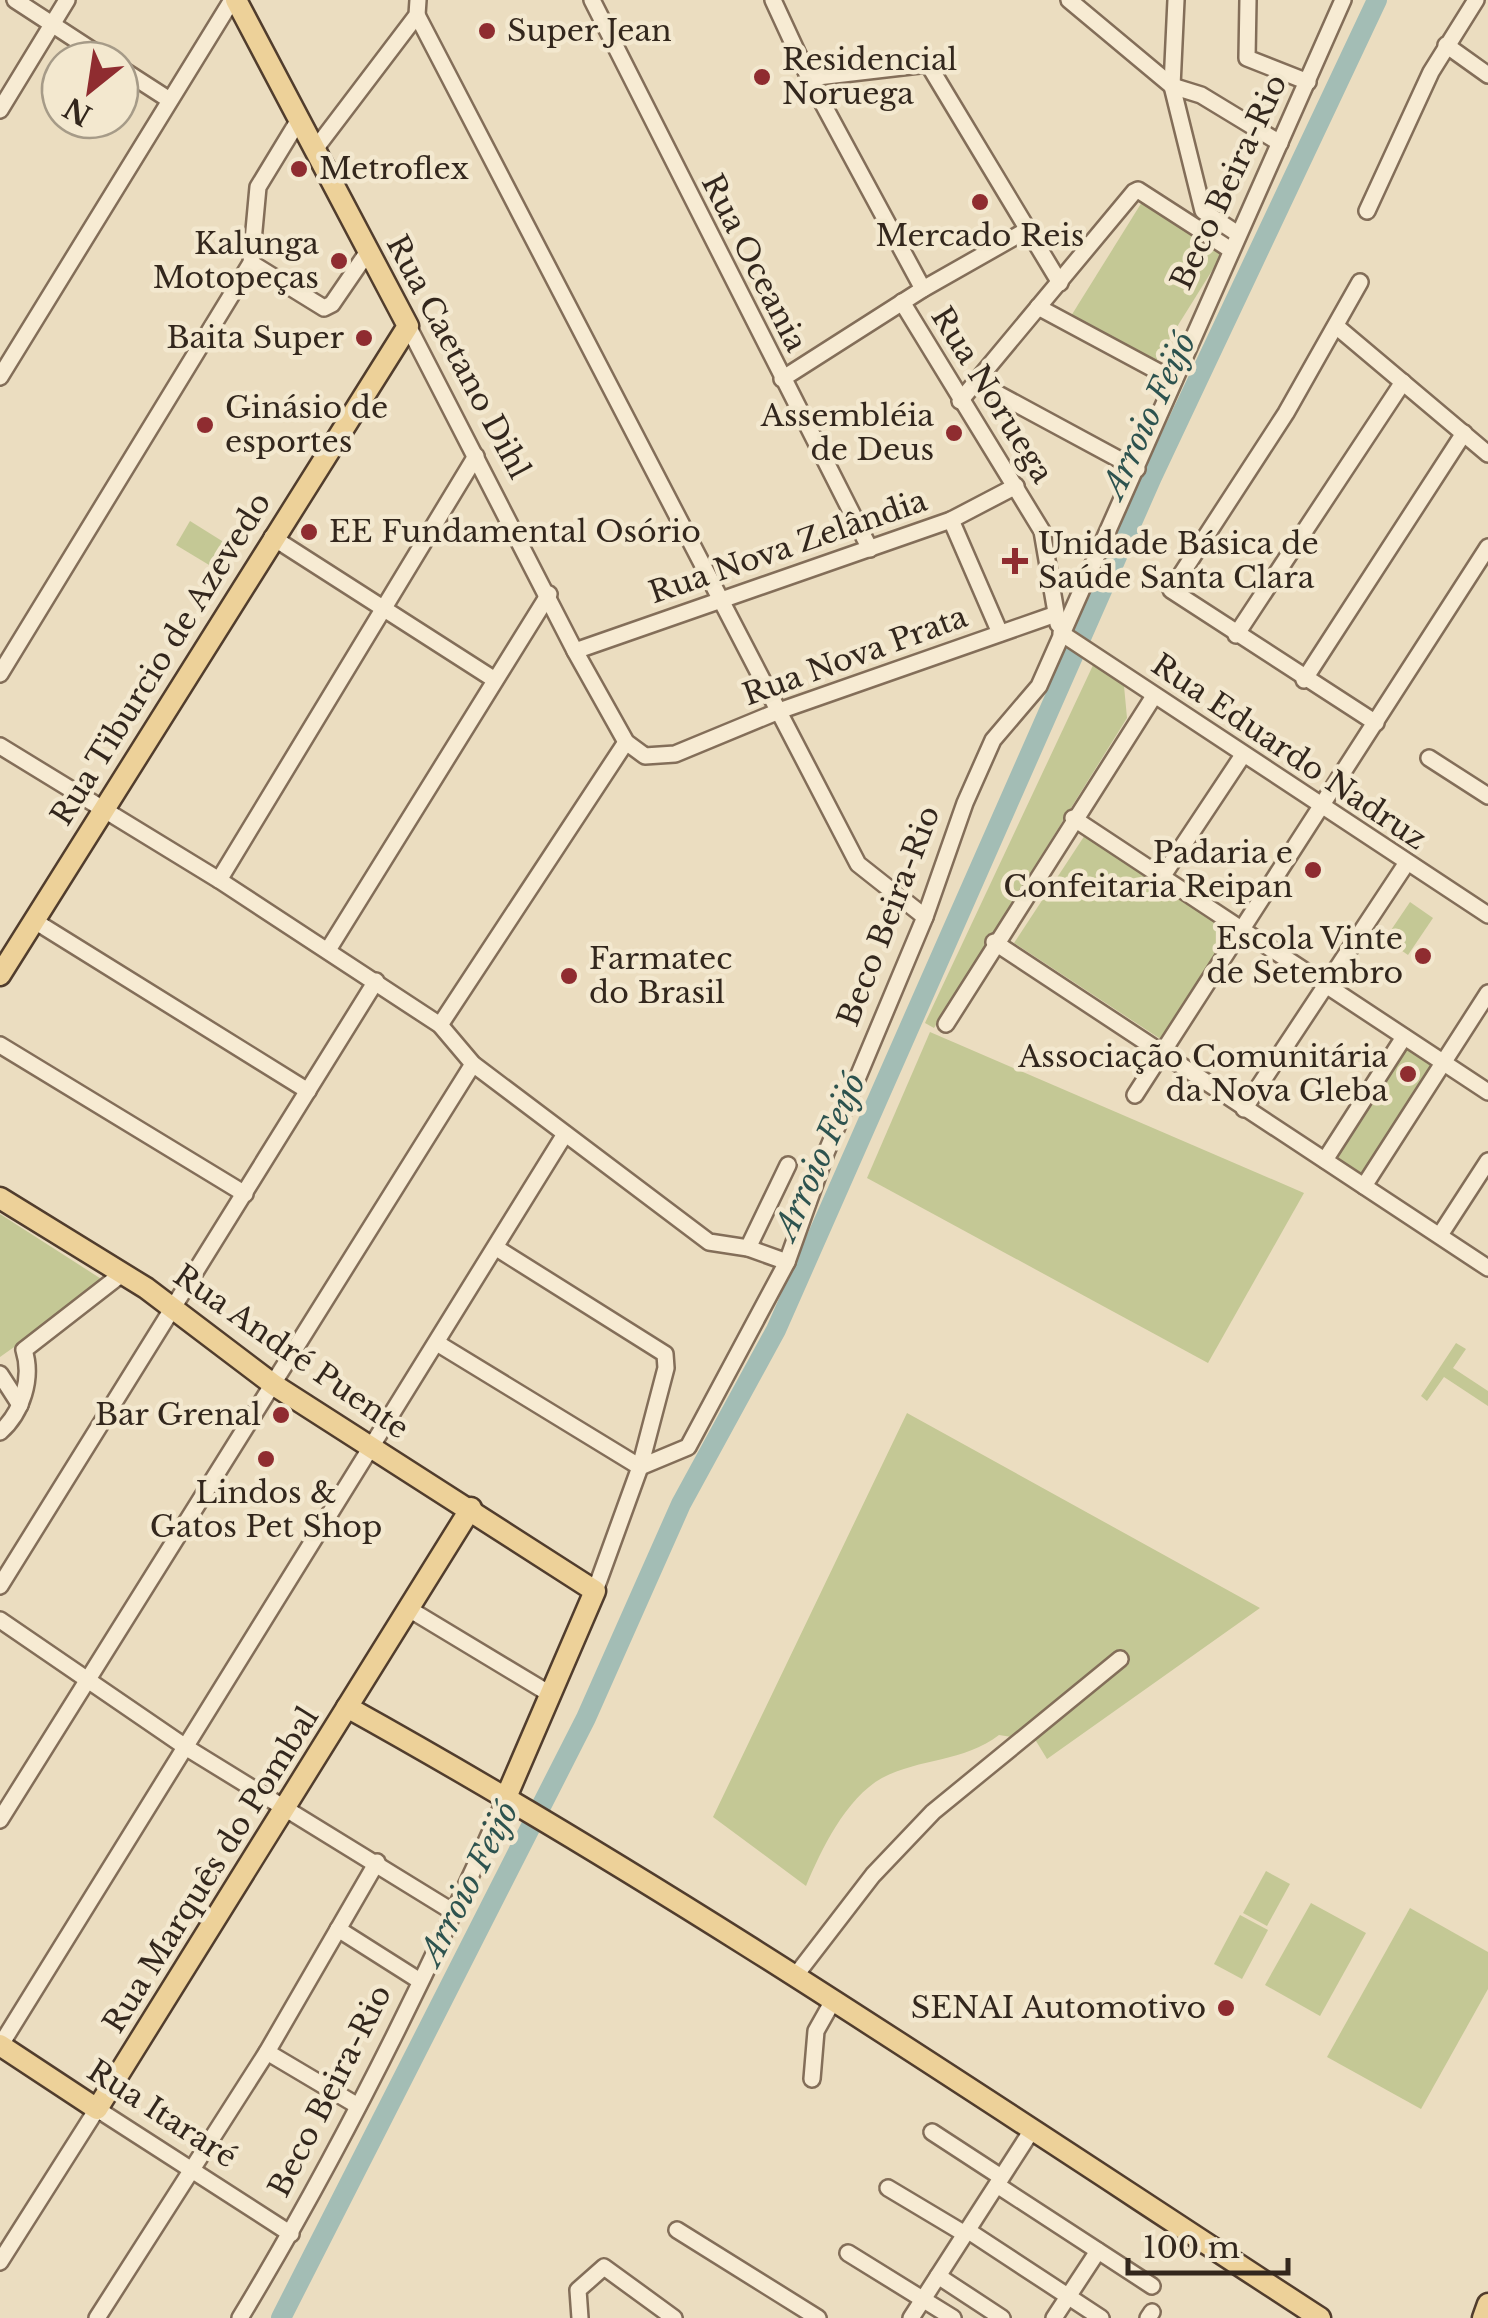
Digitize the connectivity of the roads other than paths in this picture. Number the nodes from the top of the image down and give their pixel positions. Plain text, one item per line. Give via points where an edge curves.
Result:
1 (15, 0) edge
2 (67, 0) edge
3 (234, 0) edge
4 (592, 0) edge
5 (772, 0) edge
6 (1069, 0) edge
7 (1176, 0) edge
8 (1248, 0) edge
9 (1343, 0) edge
10 (1476, 0) edge
11 (417, 7) edge
12 (52, 24) junction
13 (76, 40) edge
14 (1446, 45) junction
15 (1488, 75) edge
16 (809, 78) junction
17 (140, 81) edge
18 (1308, 82) junction
19 (1172, 86) junction
20 (168, 99) junction
21 (0, 110) edge
22 (300, 118) junction
23 (1280, 143) junction
24 (316, 148) junction
25 (1366, 211) dead end
26 (1027, 230) junction
27 (1238, 234) junction
28 (369, 250) junction
29 (1231, 250) junction
30 (251, 263) junction
31 (1360, 282) dead end
32 (1060, 283) junction
33 (923, 288) junction
34 (902, 302) junction
35 (1038, 307) junction
36 (408, 326) junction
37 (1336, 326) junction
38 (0, 377) edge
39 (782, 379) junction
40 (1172, 379) junction
41 (976, 382) junction
42 (1404, 382) junction
43 (960, 401) junction
44 (1464, 434) junction
45 (1488, 454) edge
46 (476, 456) junction
47 (1137, 468) junction
48 (1016, 486) junction
49 (951, 520) junction
50 (272, 537) junction
51 (1488, 547) edge
52 (870, 550) junction
53 (549, 594) junction
54 (721, 599) junction
55 (383, 609) junction
56 (1056, 614) junction
57 (1000, 633) junction
58 (1064, 635) junction
59 (1236, 636) junction
60 (575, 651) junction
61 (0, 674) edge
62 (495, 680) junction
63 (1304, 680) junction
64 (1154, 696) junction
65 (779, 711) junction
66 (1376, 723) junction
67 (626, 742) junction
68 (0, 746) edge
69 (1243, 756) junction
70 (1429, 758) dead end
71 (1488, 796) edge
72 (102, 807) junction
73 (1321, 808) junction
74 (1073, 818) junction
75 (1406, 864) junction
76 (1162, 877) junction
77 (219, 880) junction
78 (1488, 915) edge
79 (924, 917) junction
80 (34, 920) junction
81 (1243, 930) junction
82 (994, 942) junction
83 (328, 950) junction
84 (0, 975) edge
85 (376, 981) junction
86 (1327, 985) junction
87 (1488, 993) edge
88 (946, 1024) dead end
89 (440, 1025) junction
90 (1404, 1037) junction
91 (0, 1046) edge
92 (1161, 1054) junction
93 (1444, 1063) junction
94 (473, 1064) junction
95 (308, 1091) junction
96 (1488, 1092) edge
97 (1135, 1095) dead end
98 (1244, 1109) junction
99 (565, 1134) junction
100 (1324, 1160) junction
101 (1488, 1160) edge
102 (788, 1165) dead end
103 (1364, 1186) junction
104 (245, 1194) junction
105 (0, 1198) edge
106 (1440, 1236) junction
107 (748, 1248) junction
108 (498, 1249) junction
109 (787, 1262) junction
110 (1488, 1268) edge
111 (123, 1273) junction
112 (172, 1306) junction
113 (437, 1344) junction
114 (24, 1350) junction
115 (0, 1371) edge
116 (274, 1384) junction
117 (20, 1405) junction
118 (0, 1432) edge
119 (372, 1448) junction
120 (640, 1468) junction
121 (470, 1508) junction
122 (0, 1586) edge
123 (595, 1592) junction
124 (409, 1609) junction
125 (0, 1620) edge
126 (1120, 1659) dead end
127 (86, 1680) junction
128 (550, 1694) junction
129 (347, 1707) junction
130 (188, 1748) junction
131 (515, 1800) junction
132 (285, 1807) junction
133 (0, 1820) edge
134 (377, 1862) junction
135 (456, 1913) junction
136 (338, 1929) junction
137 (796, 1975) junction
138 (420, 1981) junction
139 (834, 1998) junction
140 (0, 2045) edge
141 (266, 2052) junction
142 (812, 2079) dead end
143 (358, 2106) junction
144 (97, 2109) junction
145 (1032, 2130) junction
146 (932, 2132) dead end
147 (192, 2168) junction
148 (999, 2181) junction
149 (888, 2188) dead end
150 (677, 2230) dead end
151 (966, 2232) junction
152 (291, 2234) junction
153 (1098, 2251) junction
154 (848, 2253) dead end
155 (0, 2262) edge
156 (938, 2276) junction
157 (1152, 2286) dead end
158 (1067, 2295) junction
159 (923, 2300) junction
160 (1488, 2304) edge
161 (667, 2315) edge
162 (98, 2318) edge
163 (240, 2318) edge
164 (580, 2318) edge
165 (818, 2318) edge
166 (911, 2318) edge
167 (953, 2318) edge
168 (1002, 2318) edge
169 (1054, 2318) edge
170 (1101, 2318) edge
171 (1320, 2318) edge
172 (1484, 2318) edge

1 - 12 street
2 - 12 street
3 - 20 street
3 - 22 main road, Rua Caetano Dihl
4 - 39 street, Rua Oceania
5 - 16 street, Rua Noruega
6 - 19 street
7 - 19 street
8 - 18 street via 1247,58
9 - 18 street, Beco Beira-Rio
10 - 14 street
11 - 24 street
11 - 54 street
12 - 13 street
12 - 21 street
14 - 15 street
14 - 25 street
16 - 26 street via 926,62
16 - 33 street, Rua Noruega
17 - 20 street
18 - 23 street, Beco Beira-Rio
19 - 23 street via 1201,95
19 - 27 street via 1202,211
20 - 38 street
22 - 24 main road, Rua Caetano Dihl
22 - 30 street via 258,187
23 - 27 street, Beco Beira-Rio
24 - 28 main road, Rua Caetano Dihl
26 - 32 street
26 - 33 street
27 - 29 street, Beco Beira-Rio
28 - 30 street via 324,308
28 - 36 main road, Rua Caetano Dihl
29 - 32 street via 1138,190
29 - 40 street, Beco Beira-Rio
30 - 61 street
31 - 37 street
32 - 35 street
33 - 34 street
34 - 39 street
34 - 43 street, Rua Noruega
35 - 40 street
35 - 41 street
36 - 46 street, Rua Caetano Dihl
36 - 50 main road, Rua Tiburcio de Azevedo
37 - 42 street
37 - 59 street via 1171,590
39 - 52 street, Rua Oceania
40 - 47 street, Beco Beira-Rio
41 - 43 street
41 - 47 street
42 - 44 street
42 - 59 street
43 - 48 street, Rua Noruega
44 - 45 street
44 - 63 street
46 - 53 street, Rua Caetano Dihl
46 - 55 street
47 - 58 street, Beco Beira-Rio
48 - 49 street, Rua Nova Zelândia
48 - 56 street, Rua Noruega via 1042,530
49 - 52 street, Rua Nova Zelândia
49 - 57 street
50 - 55 street
50 - 72 main road, Rua Tiburcio de Azevedo
51 - 66 street
52 - 54 street, Rua Nova Zelândia
53 - 60 street, Rua Caetano Dihl
53 - 62 street
54 - 60 street, Rua Nova Zelândia
54 - 65 street
55 - 62 street
55 - 77 street
56 - 57 street, Rua Nova Prata
56 - 58 street, Rua Noruega
57 - 65 street, Rua Nova Prata
58 - 64 street, Rua Eduardo Nadruz
58 - 79 street, Beco Beira-Rio via 1039,686 994,740
59 - 63 street
60 - 67 street, Rua Caetano Dihl
62 - 83 street
63 - 66 street
64 - 69 street, Rua Eduardo Nadruz
64 - 74 street
65 - 67 street, Rua Nova Prata via 675,754 645,756
65 - 79 street via 858,864
66 - 73 street
67 - 89 street
68 - 72 street
69 - 73 street, Rua Eduardo Nadruz
69 - 76 street
70 - 71 street
72 - 77 street
72 - 80 main road, Rua Tiburcio de Azevedo
73 - 75 street, Rua Eduardo Nadruz
73 - 81 street
74 - 76 street
74 - 82 street
75 - 78 street, Rua Eduardo Nadruz
75 - 86 street
76 - 81 street
77 - 83 street
79 - 109 street, Beco Beira-Rio
80 - 84 main road, Rua Tiburcio de Azevedo
80 - 95 street
81 - 86 street
81 - 92 street
82 - 88 street
82 - 92 street
83 - 85 street
85 - 89 street
85 - 95 street
86 - 90 street
86 - 98 street
87 - 93 street
89 - 94 street
90 - 93 street
90 - 100 street
91 - 104 street
92 - 97 street
92 - 98 street
93 - 96 street
93 - 103 street
94 - 99 street
94 - 116 street
95 - 104 street
98 - 100 street
99 - 107 street via 709,1242
99 - 108 street
100 - 103 street
101 - 106 street
102 - 107 street
103 - 106 street
104 - 112 street
105 - 111 main road, Rua André Puente
106 - 110 street
107 - 109 street
108 - 113 street
108 - 120 street via 665,1354
109 - 120 street, Beco Beira-Rio via 688,1447
111 - 112 main road, Rua André Puente
111 - 114 street
112 - 116 main road, Rua André Puente
112 - 122 street
113 - 119 street
113 - 120 street
114 - 115 street
114 - 117 street via 27,1382
115 - 117 street
116 - 119 main road, Rua André Puente
116 - 127 street
117 - 118 street
119 - 121 main road, Rua André Puente
119 - 130 street
120 - 123 street, Beco Beira-Rio
121 - 123 main road, Rua André Puente
121 - 124 main road, Rua Marquês do Pombal
123 - 128 main road, Beco Beira-Rio
124 - 128 street
124 - 129 main road, Rua Marquês do Pombal
125 - 127 street
126 - 137 street via 933,1812 873,1875
127 - 130 street
127 - 133 street
128 - 131 main road, Beco Beira-Rio
129 - 131 main road
129 - 132 main road, Rua Marquês do Pombal
130 - 132 street
130 - 140 street
131 - 135 street, Beco Beira-Rio
131 - 137 main road
132 - 134 street
132 - 144 main road, Rua Marquês do Pombal
134 - 135 street
134 - 136 street
135 - 138 street, Beco Beira-Rio
136 - 138 street
136 - 141 street
137 - 139 main road
138 - 143 street, Beco Beira-Rio
139 - 142 street via 816,2031
139 - 145 main road
140 - 144 main road, Rua Itararé
141 - 143 street
141 - 147 street
143 - 152 street, Beco Beira-Rio
144 - 147 street, Rua Itararé
144 - 155 street, Rua Marquês do Pombal
145 - 148 street
145 - 171 main road
146 - 148 street
147 - 152 street, Rua Itararé
147 - 162 street
148 - 151 street
148 - 153 street
149 - 151 street
150 - 165 street
151 - 156 street
151 - 158 street
152 - 163 street, Beco Beira-Rio
153 - 157 street
153 - 158 street
154 - 159 street
156 - 159 street
156 - 168 street
158 - 169 street
158 - 170 street
159 - 166 street
159 - 167 street
160 - 172 main road
161 - 164 street via 604,2268 578,2290

